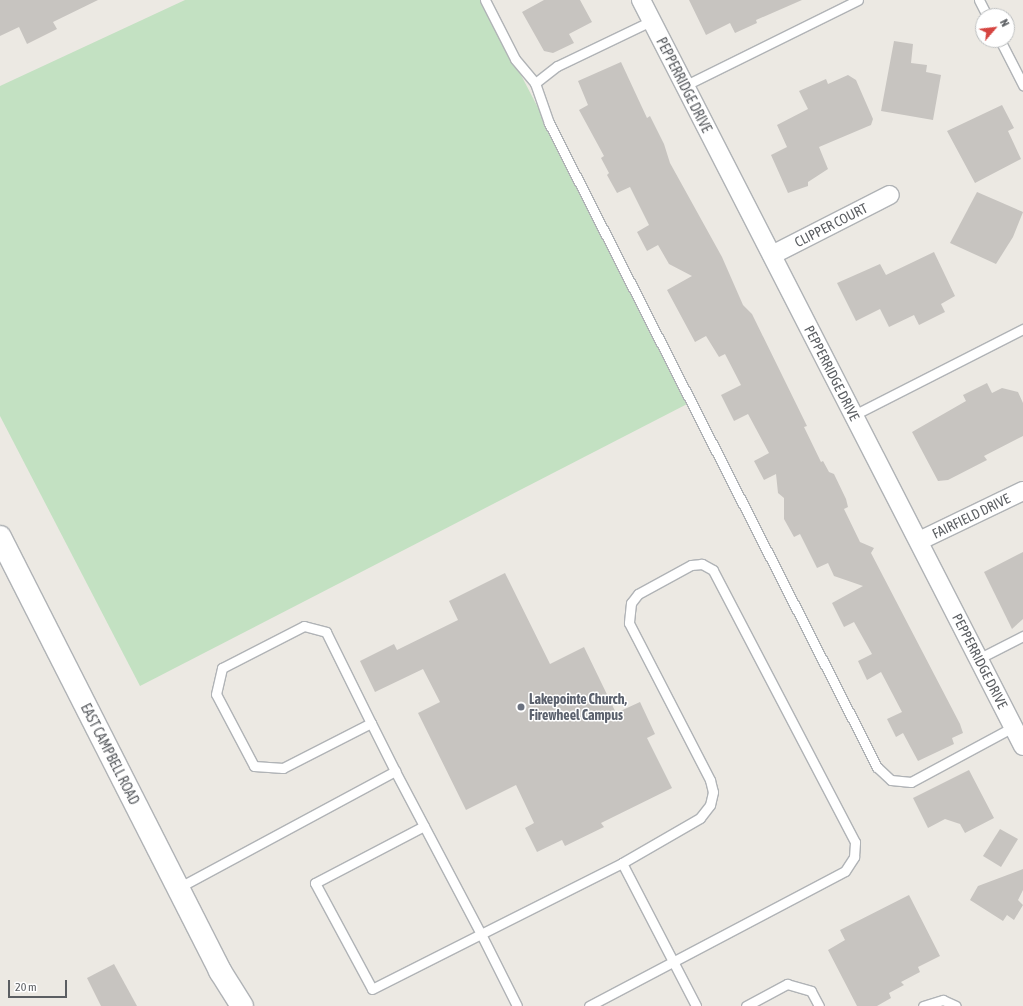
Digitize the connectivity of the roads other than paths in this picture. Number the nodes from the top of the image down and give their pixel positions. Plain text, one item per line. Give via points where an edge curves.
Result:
1 (485, 0) edge
2 (641, 0) edge
3 (858, 0) edge
4 (651, 21) junction
5 (1004, 48) edge
6 (535, 83) junction
7 (1023, 85) edge
8 (684, 86) junction
9 (890, 195) dead end
10 (772, 255) junction
11 (1023, 330) edge
12 (854, 415) junction
13 (1023, 491) edge
14 (0, 537) edge
15 (919, 541) junction
16 (1023, 636) edge
17 (978, 659) junction
18 (371, 722) junction
19 (1013, 727) junction
20 (1023, 746) edge
21 (394, 770) junction
22 (424, 826) junction
23 (622, 862) junction
24 (178, 888) junction
25 (481, 934) junction
26 (672, 961) junction
27 (220, 971) junction
28 (233, 1006) edge
29 (242, 1006) edge
30 (517, 1006) edge
31 (588, 1006) edge
32 (696, 1006) edge
33 (746, 1006) edge
34 (820, 1006) edge
35 (923, 1006) edge
36 (956, 1006) edge

1 - 6 lane via 515,59
2 - 4 street, PEPPERRIDGE DRIVE
3 - 8 lane
4 - 6 lane via 557,66
4 - 8 street, PEPPERRIDGE DRIVE
5 - 7 lane
6 - 19 lane via 549,123 877,768 891,780 911,782
8 - 10 street, PEPPERRIDGE DRIVE
9 - 10 street, CLIPPER COURT
10 - 12 street, PEPPERRIDGE DRIVE
11 - 12 lane
12 - 15 street, PEPPERRIDGE DRIVE
13 - 15 street, FAIRFIELD DRIVE
14 - 24 main road, EAST CAMPBELL ROAD
15 - 17 street, PEPPERRIDGE DRIVE
16 - 17 lane
17 - 19 street, PEPPERRIDGE DRIVE
18 - 18 lane via 326,632 304,626 222,668 216,694 254,766 283,768
18 - 21 lane
19 - 20 street, PEPPERRIDGE DRIVE
21 - 22 lane
21 - 24 lane
22 - 25 lane
22 - 25 lane via 315,883 372,989
23 - 25 lane
23 - 26 lane
23 - 26 lane via 700,818 710,805 713,792 710,780 629,623 631,603 638,594 691,565 702,564 713,570 855,842 854,857 845,871
24 - 27 main road, EAST CAMPBELL ROAD
25 - 30 lane
26 - 31 lane
26 - 32 lane
27 - 28 main road, EAST CAMPBELL ROAD
27 - 29 main road, EAST CAMPBELL ROAD
33 - 34 lane via 787,984 811,990
35 - 36 lane via 943,1000

